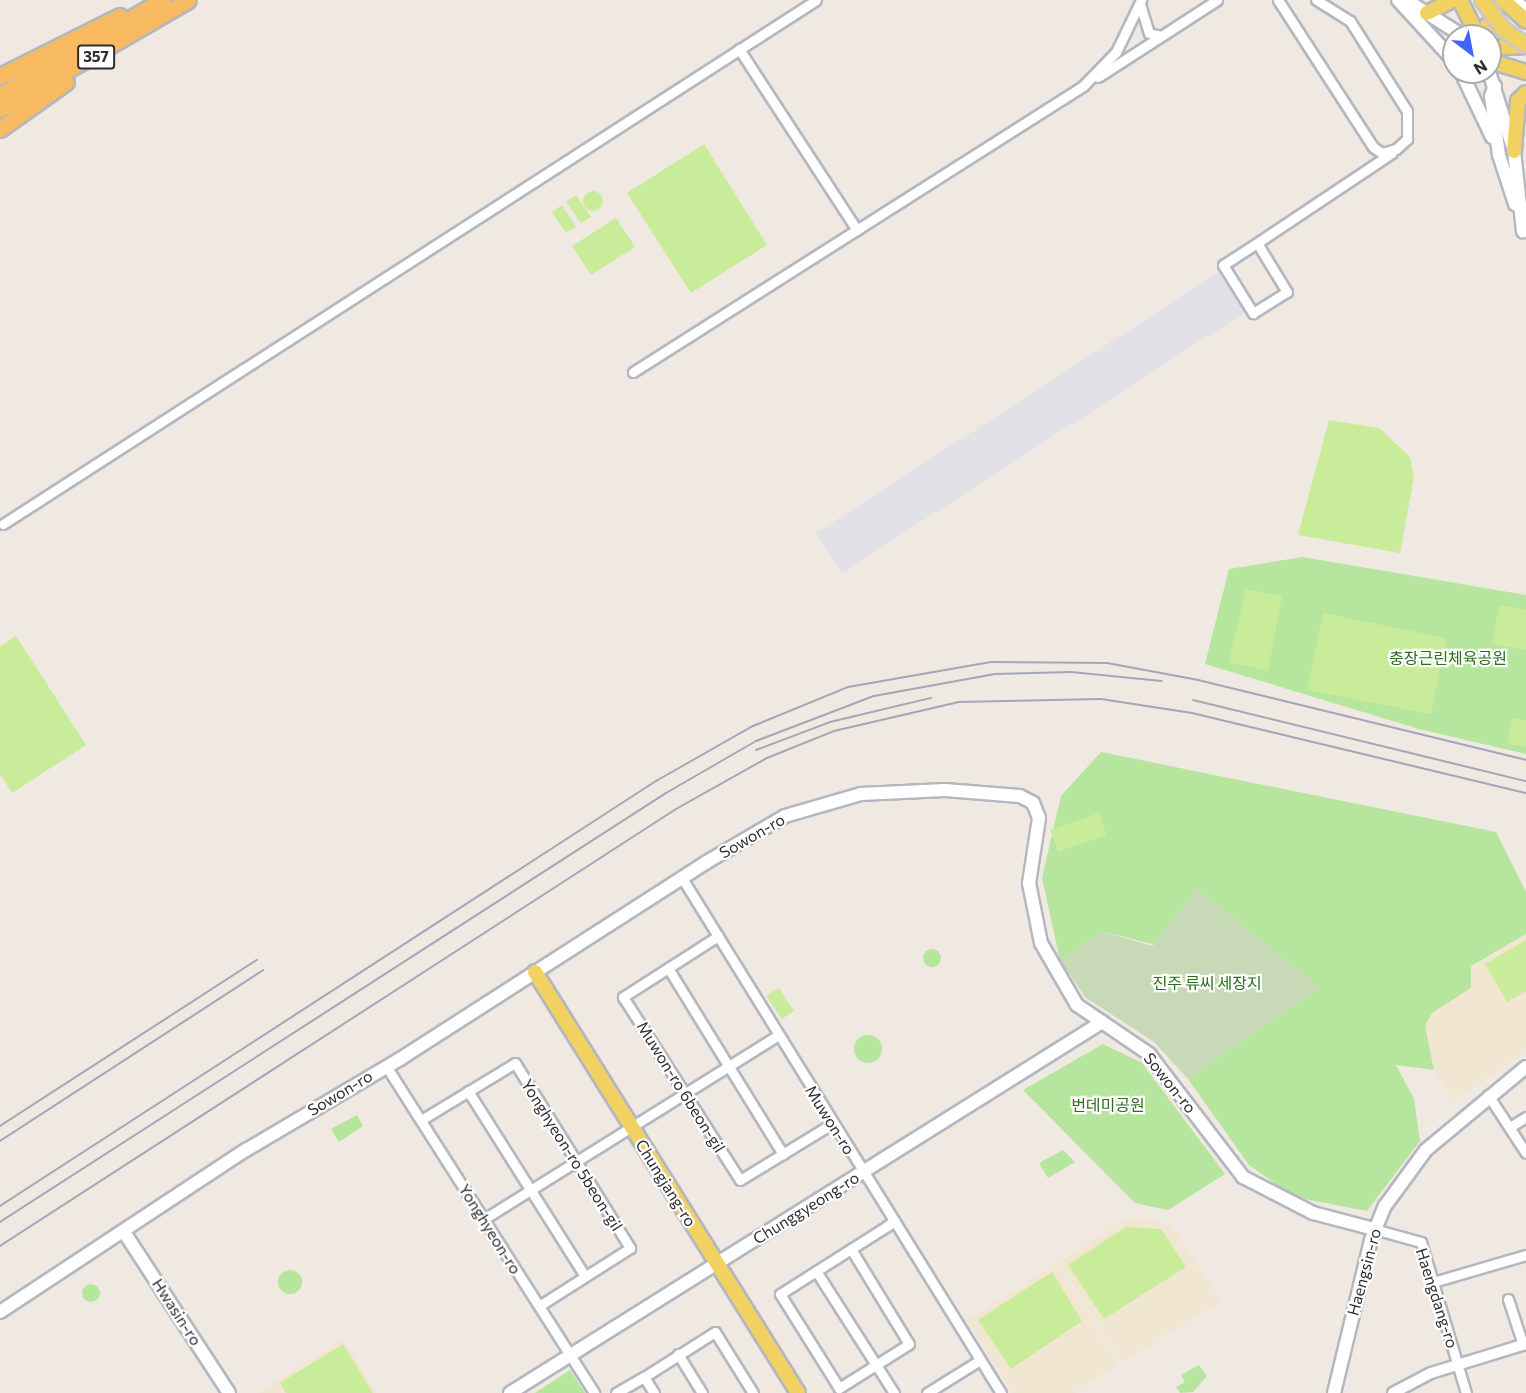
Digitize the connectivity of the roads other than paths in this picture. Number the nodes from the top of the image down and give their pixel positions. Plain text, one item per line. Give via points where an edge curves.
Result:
1 (188, 0) edge
2 (816, 0) edge
3 (1217, 0) edge
4 (1278, 0) edge
5 (1316, 0) edge
6 (1398, 0) edge
7 (1404, 0) edge
8 (1453, 0) edge
9 (1460, 0) edge
10 (1481, 0) edge
11 (1489, 0) edge
12 (1503, 0) edge
13 (1517, 0) edge
14 (1140, 2) edge
15 (157, 4) edge
16 (1526, 9) edge
17 (1427, 13) junction
18 (1526, 21) edge
19 (1444, 24) edge
20 (1475, 24) edge
21 (1481, 24) edge
22 (1489, 24) edge
23 (1442, 30) edge
24 (1161, 36) junction
25 (1526, 45) edge
26 (1502, 47) edge
27 (1442, 48) edge
28 (739, 49) junction
29 (105, 52) junction
30 (1502, 65) edge
31 (1526, 72) edge
32 (0, 76) edge
33 (1466, 84) edge
34 (1495, 86) joint
35 (1083, 87) junction
36 (1526, 93) edge
37 (0, 95) edge
38 (0, 109) edge
39 (0, 129) edge
40 (1396, 149) junction
41 (1514, 151) junction
42 (1499, 155) junction
43 (857, 230) junction
44 (1525, 236) edge
45 (1257, 243) junction
46 (633, 372) dead end
47 (3, 524) dead end
48 (682, 878) junction
49 (718, 936) junction
50 (668, 968) junction
51 (535, 972) junction
52 (1102, 1022) junction
53 (778, 1035) junction
54 (729, 1065) junction
55 (386, 1066) junction
56 (1526, 1067) edge
57 (468, 1091) junction
58 (684, 1094) junction
59 (1488, 1095) junction
60 (1526, 1118) edge
61 (422, 1120) junction
62 (833, 1123) junction
63 (630, 1127) junction
64 (1510, 1127) junction
65 (1526, 1153) edge
66 (783, 1154) junction
67 (576, 1161) junction
68 (862, 1173) junction
69 (531, 1189) junction
70 (484, 1219) junction
71 (894, 1221) junction
72 (1374, 1229) junction
73 (124, 1232) junction
74 (851, 1249) junction
75 (1526, 1255) edge
76 (716, 1263) junction
77 (816, 1271) junction
78 (585, 1276) junction
79 (1433, 1282) junction
80 (1508, 1299) dead end
81 (538, 1306) junction
82 (0, 1312) edge
83 (1525, 1345) edge
84 (678, 1354) junction
85 (570, 1356) junction
86 (980, 1360) junction
87 (877, 1365) junction
88 (1458, 1365) junction
89 (644, 1377) junction
90 (229, 1393) edge
91 (510, 1393) edge
92 (594, 1393) edge
93 (616, 1393) edge
94 (654, 1393) edge
95 (702, 1393) edge
96 (753, 1393) edge
97 (798, 1393) edge
98 (894, 1393) edge
99 (927, 1393) edge
100 (1001, 1393) edge
101 (1334, 1393) edge
102 (1393, 1393) edge
103 (1466, 1393) edge

1 - 29 highway, 357
2 - 28 street
3 - 24 street
4 - 40 street via 1373,147 1382,153
5 - 40 street via 1350,21 1407,111 1407,139
6 - 27 main road
7 - 17 main road
7 - 23 main road
8 - 17 main road
9 - 20 main road
10 - 21 main road
10 - 25 main road, bridge via 1503,29
11 - 22 main road via 1496,15
12 - 18 main road
13 - 16 street
14 - 24 street via 1149,33
14 - 35 street via 1116,52
15 - 32 highway via 130,11
15 - 37 highway, 357
17 - 19 main road
24 - 35 street
25 - 26 main road
28 - 43 street
28 - 47 street
29 - 38 highway, 357
29 - 39 highway
30 - 31 main road
33 - 42 main road
34 - 41 main road
34 - 42 main road via 1491,96
35 - 43 street
36 - 41 main road via 1518,101
40 - 45 street
41 - 44 main road
42 - 44 main road
43 - 46 street
45 - 45 street via 1287,292 1253,313 1223,265
48 - 49 street, Muwon-ro
48 - 51 main road, Sowon-ro
48 - 52 main road, Sowon-ro via 785,816 861,794 945,790 1027,798 1039,818 1029,883 1047,961 1077,1005
49 - 50 street, Muwon-ro 6beon-gil
49 - 53 street, Muwon-ro
50 - 54 street
50 - 58 street, Muwon-ro 6beon-gil via 623,996
51 - 55 main road, Sowon-ro
51 - 63 main road, Chungjang-ro
52 - 68 main road, Chunggyeong-ro
52 - 72 main road, Sowon-ro via 1149,1054 1243,1177 1313,1213
53 - 54 street
53 - 62 street, Muwon-ro
54 - 58 street
54 - 66 street
55 - 61 street, Yonghyeon-ro
55 - 73 main road, Sowon-ro via 246,1150
56 - 59 main road, Haengsin-ro
57 - 61 street, Yonghyeon-ro 5beon-gil
57 - 67 street, Yonghyeon-ro 5beon-gil via 515,1063
57 - 69 street
58 - 63 street
58 - 66 street, Muwon-ro 6beon-gil via 740,1180
59 - 64 street
59 - 72 main road, Haengsin-ro via 1404,1175
60 - 64 street
61 - 70 street, Yonghyeon-ro
62 - 66 street, Muwon-ro 6beon-gil
62 - 68 street, Muwon-ro
63 - 67 street
63 - 76 main road, Chungjang-ro
64 - 65 street
67 - 69 street
67 - 78 street, Yonghyeon-ro 5beon-gil via 630,1248
68 - 71 street, Muwon-ro
68 - 76 main road, Chunggyeong-ro
69 - 70 street
69 - 78 street
70 - 81 street, Yonghyeon-ro
71 - 74 street
71 - 86 street, Muwon-ro
72 - 79 street, Haengdang-ro via 1420,1242
72 - 101 main road, Haengsin-ro
73 - 82 main road, Sowon-ro
73 - 90 main road, Hwasin-ro
74 - 77 street
74 - 87 street via 909,1344
75 - 79 street
76 - 85 main road, Chunggyeong-ro
76 - 97 main road, Chungjang-ro
77 - 87 street
77 - 87 street via 780,1294 839,1388
78 - 81 street, Yonghyeon-ro 5beon-gil
79 - 88 street, Haengdang-ro
80 - 83 street
81 - 85 street, Yonghyeon-ro
83 - 88 street, Haengdang-ro
84 - 89 street
84 - 95 street
84 - 96 street via 715,1332
85 - 91 main road, Chunggyeong-ro
85 - 92 street, Yonghyeon-ro
86 - 99 street
86 - 100 street, Muwon-ro
87 - 98 street
88 - 102 street, Haengdang-ro
88 - 103 street
89 - 93 street
89 - 94 street

